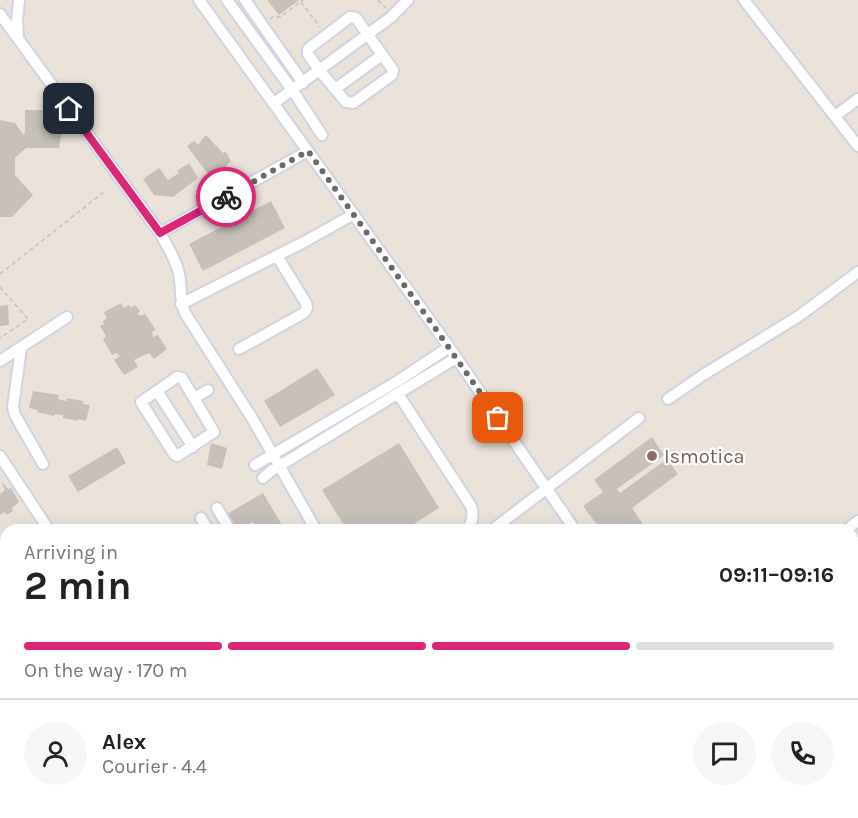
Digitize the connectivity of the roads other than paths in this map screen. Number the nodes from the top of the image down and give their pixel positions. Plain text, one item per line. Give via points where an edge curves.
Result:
1 (19, 0) edge
2 (199, 0) edge
3 (227, 0) edge
4 (245, 0) edge
5 (408, 0) edge
6 (744, 0) edge
7 (0, 14) edge
8 (368, 35) junction
9 (18, 39) junction
10 (382, 55) junction
11 (320, 70) junction
12 (303, 83) junction
13 (336, 89) junction
14 (293, 91) junction
15 (858, 99) edge
16 (274, 104) junction
17 (835, 116) junction
18 (322, 135) dead end
19 (858, 146) edge
20 (308, 151) junction
21 (354, 214) junction
22 (160, 233) junction
23 (277, 255) junction
24 (858, 272) edge
25 (181, 304) junction
26 (68, 317) dead end
27 (449, 347) junction
28 (21, 348) junction
29 (239, 349) dead end
30 (456, 357) junction
31 (0, 362) edge
32 (407, 381) junction
33 (208, 390) dead end
34 (157, 391) junction
35 (398, 394) junction
36 (194, 398) junction
37 (668, 399) dead end
38 (639, 418) dead end
39 (193, 447) junction
40 (273, 455) junction
41 (0, 456) edge
42 (43, 464) dead end
43 (255, 465) dead end
44 (279, 466) junction
45 (263, 478) dead end
46 (546, 488) junction
47 (217, 508) dead end
48 (201, 518) dead end
49 (45, 524) edge
50 (204, 524) edge
51 (226, 524) edge
52 (313, 524) edge
53 (470, 524) edge
54 (500, 524) edge
55 (571, 524) edge

1 - 9 street
2 - 16 street
3 - 14 street
4 - 12 street
5 - 8 street
6 - 17 street
7 - 9 street
8 - 10 street
8 - 11 street
8 - 11 street via 356,18 350,17 308,49
9 - 22 street
10 - 13 street
10 - 13 street via 393,70 392,75 353,103 346,102
11 - 12 street
11 - 13 street
12 - 14 street
14 - 16 street
14 - 18 street
15 - 17 street
16 - 20 street
17 - 19 street
20 - 21 street
20 - 22 street
21 - 23 street
21 - 27 street
22 - 25 street via 176,263
23 - 25 street
23 - 29 street via 307,308
24 - 37 street via 799,316
25 - 40 street
26 - 28 street
27 - 30 street
27 - 32 street
28 - 31 street
28 - 42 street via 13,407
30 - 32 street
30 - 46 street
32 - 35 street
32 - 40 street
33 - 36 street
34 - 36 street via 180,377
34 - 39 street
34 - 39 street via 141,402 174,454 180,455
35 - 44 street
35 - 53 street via 471,506
36 - 39 street via 214,432
38 - 46 street
40 - 43 street
40 - 44 street
41 - 49 street
44 - 45 street
44 - 52 street
46 - 54 street
46 - 55 street
47 - 51 street
48 - 50 street

